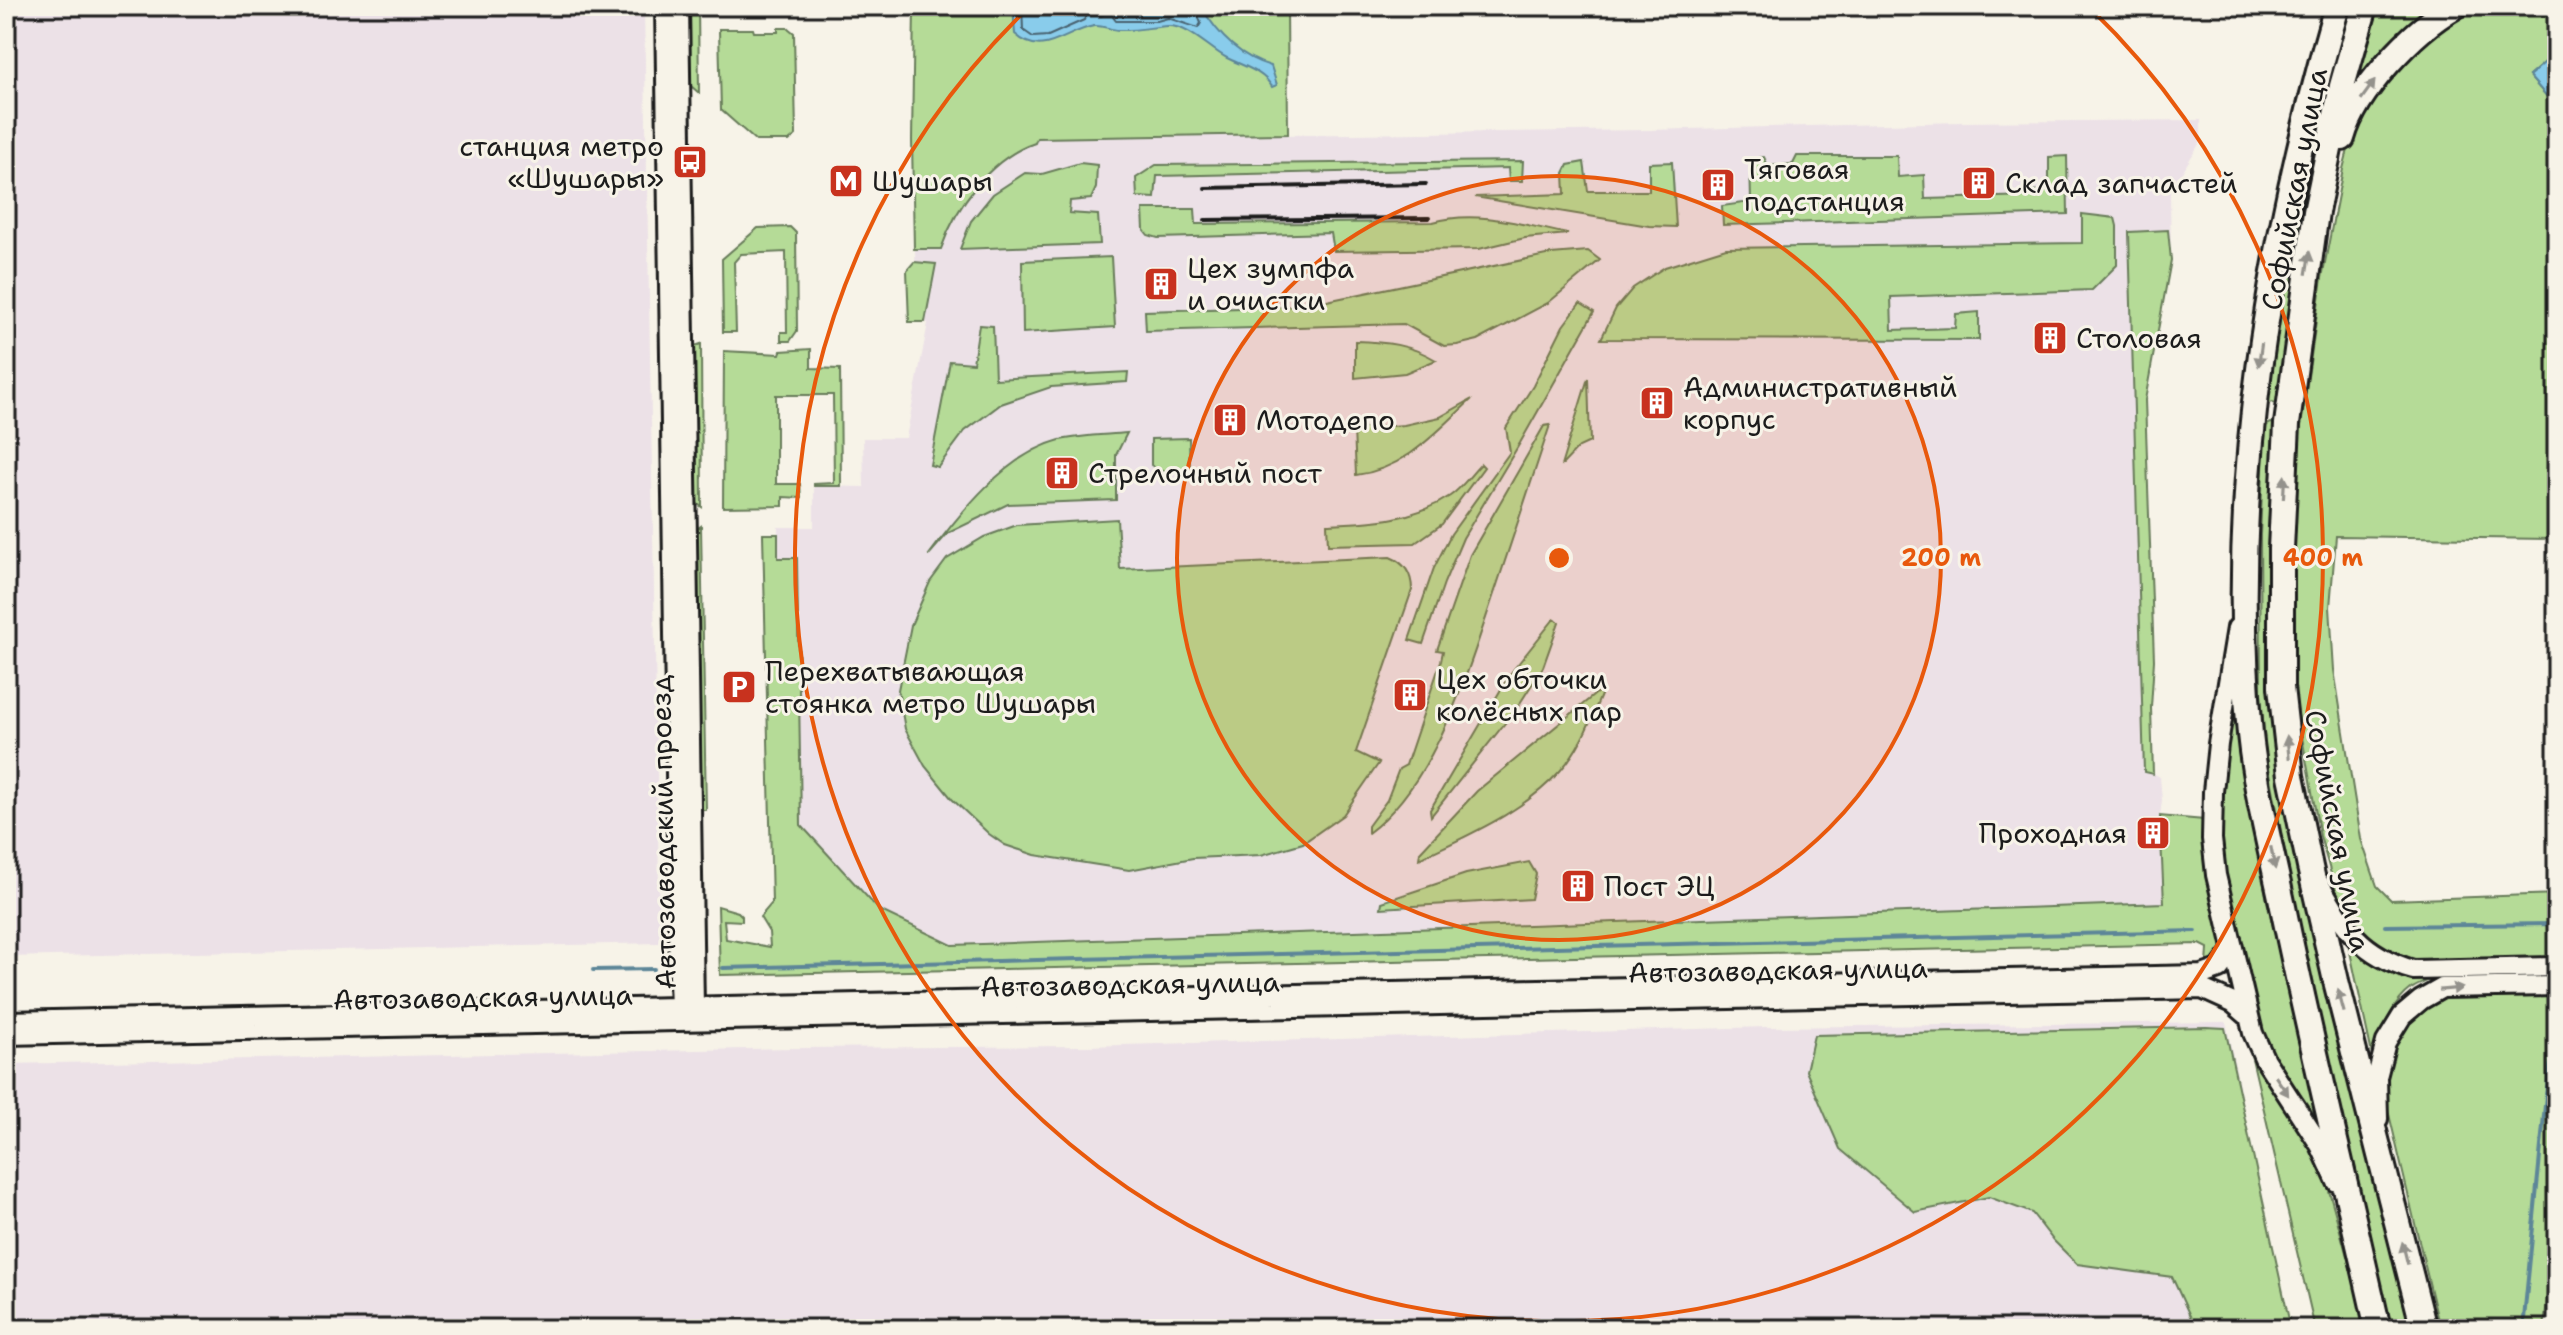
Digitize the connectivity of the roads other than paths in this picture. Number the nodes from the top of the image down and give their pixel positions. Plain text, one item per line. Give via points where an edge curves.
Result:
1 (665, 6) edge
2 (679, 6) edge
3 (2337, 6) edge
4 (2365, 6) edge
5 (2455, 6) edge
6 (2316, 212) junction
7 (2252, 420) junction
8 (2287, 424) junction
9 (2244, 586) junction
10 (2310, 867) junction
11 (2233, 951) junction
12 (2557, 967) edge
13 (2557, 986) edge
14 (687, 1012) junction
15 (2248, 1016) junction
16 (6, 1021) edge
17 (6, 1035) edge
18 (2378, 1142) junction
19 (2349, 1205) junction
20 (2378, 1329) edge
21 (2424, 1329) edge

1 - 14 street, Автозаводский проезд
2 - 14 street, Автозаводский проезд
3 -> 7 main road, Софийская улица via 2310,98 2271,284
4 - 6 main road, Софийская улица
6 -> 5 main road via 2354,110 2424,27
8 -> 6 main road, Софийская улица
7 - 8 main road via 2274,414
7 - 9 main road, Софийская улица
10 -> 8 main road, Софийская улица via 2291,776 2281,687
9 - 11 street via 2213,800 2216,875
9 -> 19 main road, Софийская улица via 2251,737 2259,790
10 - 12 street via 2348,932 2397,965 2413,970
18 -> 10 main road, Софийская улица
11 - 14 street, Автозаводская улица via 2219,969 2202,975
11 - 15 street
18 -> 13 street via 2380,1058 2393,1029 2411,1008 2442,988
14 - 15 street, Автозаводская улица via 2202,989
14 - 16 street, Автозаводская улица
14 - 17 street, Автозаводская улица
15 -> 19 street via 2265,1060 2320,1145
21 -> 18 main road, Софийская улица
19 - 20 main road, Софийская улица

